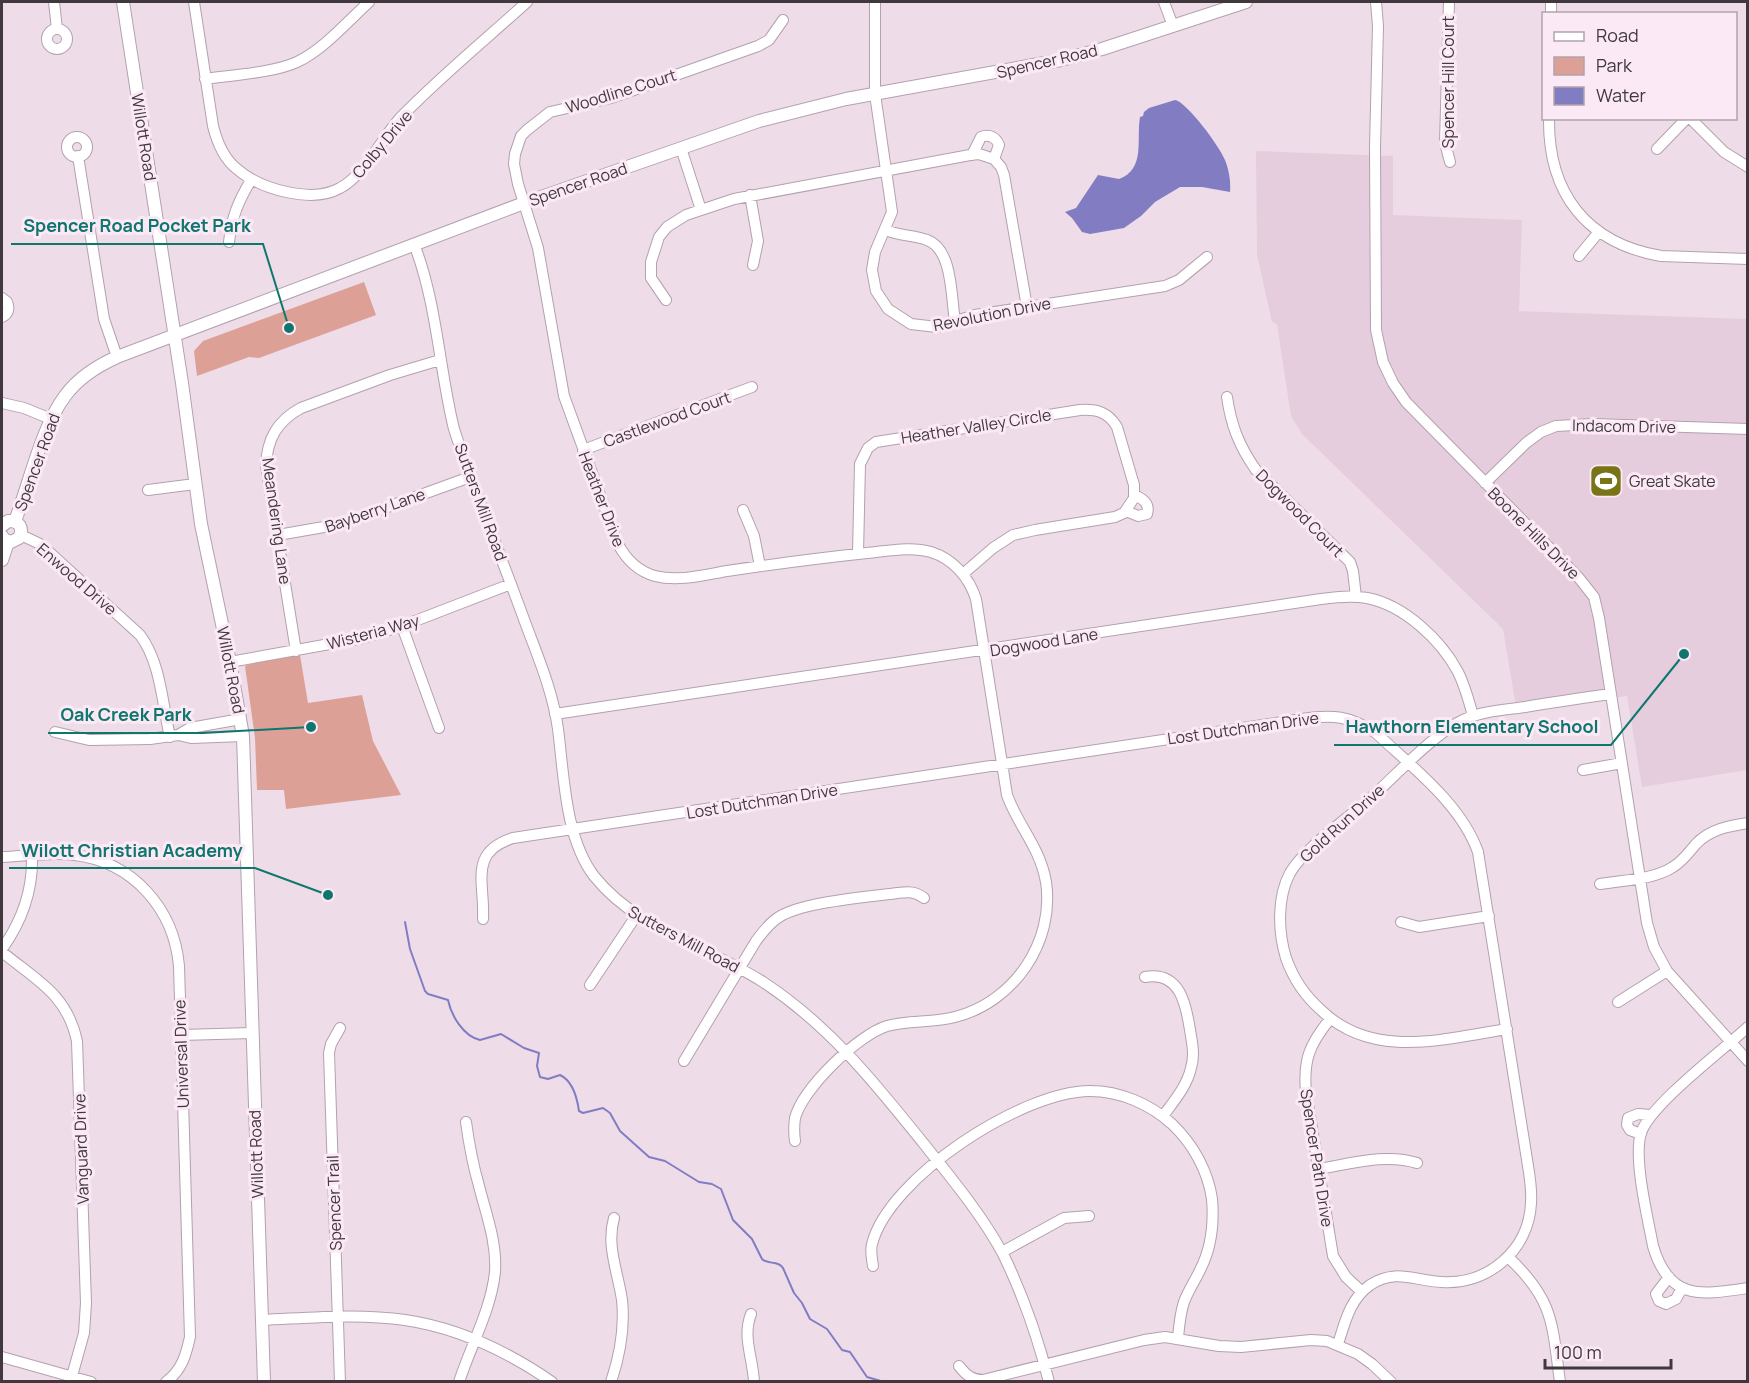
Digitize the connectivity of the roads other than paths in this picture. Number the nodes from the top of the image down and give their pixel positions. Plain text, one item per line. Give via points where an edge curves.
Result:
1 (54, 2) edge
2 (123, 2) edge
3 (194, 2) edge
4 (369, 2) edge
5 (527, 2) edge
6 (875, 2) edge
7 (1164, 2) edge
8 (1245, 2) edge
9 (1376, 2) edge
10 (1449, 2) edge
11 (783, 20) dead end
12 (1173, 26) junction
13 (57, 29) dead end
14 (205, 79) junction
15 (875, 94) junction
16 (1549, 120) edge
17 (1686, 120) edge
18 (1690, 120) edge
19 (681, 148) junction
20 (1657, 149) dead end
21 (972, 155) junction
22 (78, 156) dead end
23 (994, 159) junction
24 (1450, 162) dead end
25 (1748, 167) edge
26 (886, 169) junction
27 (251, 180) junction
28 (750, 195) junction
29 (524, 202) junction
30 (701, 210) junction
31 (886, 230) junction
32 (1598, 232) junction
33 (229, 242) dead end
34 (414, 244) junction
35 (1580, 256) dead end
36 (1207, 257) dead end
37 (1748, 259) edge
38 (753, 265) dead end
39 (2, 298) edge
40 (666, 300) dead end
41 (1027, 307) junction
42 (2, 317) edge
43 (955, 321) junction
44 (175, 334) junction
45 (117, 357) junction
46 (440, 360) junction
47 (752, 387) dead end
48 (1227, 397) dead end
49 (2, 403) edge
50 (51, 419) junction
51 (1748, 429) edge
52 (583, 450) junction
53 (470, 477) junction
54 (1485, 483) junction
55 (195, 484) junction
56 (148, 490) dead end
57 (1134, 495) junction
58 (743, 510) dead end
59 (1126, 512) junction
60 (15, 521) junction
61 (2, 526) edge
62 (21, 535) junction
63 (278, 535) junction
64 (5, 539) edge
65 (858, 554) junction
66 (2, 560) edge
67 (760, 566) junction
68 (963, 574) junction
69 (511, 584) junction
70 (1356, 597) junction
71 (402, 626) junction
72 (296, 651) junction
73 (985, 651) junction
74 (230, 662) junction
75 (1611, 694) junction
76 (555, 714) junction
77 (1473, 716) junction
78 (241, 719) junction
79 (439, 728) dead end
80 (55, 732) dead end
81 (174, 736) junction
82 (243, 736) junction
83 (1622, 763) junction
84 (1408, 764) junction
85 (1002, 765) junction
86 (1583, 770) dead end
87 (1748, 823) edge
88 (574, 829) junction
89 (32, 856) junction
90 (2, 857) edge
91 (1640, 877) junction
92 (1600, 884) dead end
93 (924, 898) dead end
94 (1489, 915) junction
95 (636, 916) junction
96 (483, 919) dead end
97 (1401, 922) dead end
98 (2, 950) edge
99 (740, 968) junction
100 (1667, 972) junction
101 (1145, 977) dead end
102 (590, 985) dead end
103 (1618, 1002) dead end
104 (1330, 1019) junction
105 (1748, 1027) edge
106 (340, 1028) dead end
107 (1507, 1029) junction
108 (252, 1033) junction
109 (180, 1035) junction
110 (1731, 1042) junction
111 (847, 1051) junction
112 (684, 1061) dead end
113 (1748, 1062) edge
114 (1650, 1115) junction
115 (1163, 1116) junction
116 (466, 1122) dead end
117 (1641, 1134) junction
118 (795, 1141) dead end
119 (937, 1160) junction
120 (1417, 1163) dead end
121 (1318, 1169) junction
122 (1089, 1216) dead end
123 (614, 1218) dead end
124 (1002, 1252) junction
125 (1508, 1257) junction
126 (873, 1266) dead end
127 (1669, 1277) junction
128 (1682, 1288) junction
129 (1748, 1288) edge
130 (1362, 1292) junction
131 (752, 1314) dead end
132 (338, 1317) junction
133 (262, 1320) junction
134 (476, 1338) junction
135 (1178, 1338) junction
136 (1338, 1344) junction
137 (2, 1357) edge
138 (1045, 1365) junction
139 (959, 1366) dead end
140 (72, 1376) junction
141 (173, 1380) edge
142 (90, 1382) edge
143 (264, 1382) edge
144 (340, 1382) edge
145 (459, 1382) edge
146 (552, 1382) edge
147 (611, 1382) edge
148 (754, 1382) edge
149 (1049, 1382) edge
150 (1391, 1382) edge
151 (1560, 1382) edge

1 - 13 street
2 - 44 main road, Willott Road
3 - 14 street, Colby Drive
4 - 14 street via 297,62
5 - 27 street, Colby Drive via 401,117 353,179 341,188 318,196 304,195
6 - 15 street, Revolution Drive
7 - 12 street
8 - 12 main road, Spencer Road
9 - 54 street, Boone Hills Drive via 1377,340 1388,373 1406,402
10 - 24 street, Spencer Hill Court via 1445,143
11 - 29 street, Woodline Court via 769,40 758,46 611,98 542,116 521,136 515,154
12 - 15 main road, Spencer Road via 1061,60
14 - 27 street, Colby Drive via 217,142 235,168
15 - 19 main road, Spencer Road via 790,112
15 - 26 street, Revolution Drive
16 - 32 street via 1552,161 1559,182 1581,216
17 - 20 street
18 - 25 street via 1724,152
19 - 29 main road, Spencer Road
19 - 30 street
21 - 23 street
21 - 23 street via 981,137 990,136 999,145
21 - 26 street
22 - 45 street via 104,319
23 - 41 street via 1006,184
26 - 28 street
26 - 31 street, Revolution Drive via 892,212
27 - 33 street via 231,220
28 - 30 street
28 - 38 street via 758,241
29 - 34 main road, Spencer Road
29 - 52 street, Heather Drive via 538,248 559,376
30 - 40 street via 667,227 654,249 650,272
31 - 43 street via 929,241 941,250
31 - 43 street, Revolution Drive via 873,261 874,281 881,300 894,315 921,327
32 - 35 street
32 - 37 street via 1614,242 1654,255
34 - 44 main road, Spencer Road
34 - 46 street, Sutters Mill Road via 425,271
36 - 41 street, Revolution Drive via 1179,280 1165,286
39 - 42 street via 9,308
41 - 43 street, Revolution Drive
44 - 45 main road, Spencer Road
44 - 55 main road, Willott Road
45 - 50 main road, Spencer Road via 73,386
46 - 53 street, Sutters Mill Road via 454,429
46 - 63 street, Meandering Lane via 319,400 281,422 269,442 266,466
47 - 52 street, Castlewood Court
48 - 70 street, Dogwood Court via 1230,420 1244,453 1256,470 1350,562
49 - 50 street
50 - 60 main road, Spencer Road
51 - 54 street, Indacom Drive via 1556,426 1526,443
52 - 67 street, Heather Drive via 618,544 632,564 653,575 678,578
53 - 63 street, Bayberry Lane via 341,524
53 - 69 street, Sutters Mill Road
54 - 75 street, Boone Hills Drive via 1594,597
55 - 56 street
55 - 74 main road, Willott Road
57 - 59 street
57 - 59 street, Heather Valley Circle via 1147,503 1147,514
57 - 65 street, Heather Valley Circle via 1117,427 1101,411 1080,410 885,440 868,448 860,464
58 - 67 street
59 - 68 street, Heather Valley Circle via 1013,535
60 - 61 main road
60 - 62 main road
62 - 64 main road via 14,541
62 - 81 street, Enwood Drive via 40,544 135,623 151,652
63 - 72 street, Meandering Lane
64 - 66 main road
65 - 67 street, Heather Drive
65 - 68 street, Heather Drive via 924,550 944,557
68 - 73 street via 976,599
69 - 71 street, Wisteria Way
69 - 76 street, Sutters Mill Road via 548,683
70 - 73 street, Dogwood Lane via 1321,599
70 - 77 street, Dogwood Lane via 1369,598 1401,612 1431,637 1458,672
71 - 72 street, Wisteria Way
71 - 79 street
72 - 74 street, Wisteria Way
73 - 76 street, Dogwood Lane
73 - 85 street
74 - 78 main road, Willott Road
75 - 77 street, Gold Run Drive
75 - 83 street, Boone Hills Drive
76 - 88 street, Sutters Mill Road
77 - 84 street, Gold Run Drive via 1447,730
78 - 81 street via 190,728
78 - 82 main road, Willott Road
80 - 81 street via 89,740
81 - 82 street
82 - 108 main road, Willott Road
83 - 86 street
83 - 91 street, Boone Hills Drive
84 - 85 street, Lost Dutchman Drive via 1365,726 1337,716 1322,716
84 - 94 street, Lost Dutchman Drive via 1449,802 1467,828 1480,858
84 - 104 street, Gold Run Drive via 1302,857 1284,888 1280,918 1289,964 1304,992
85 - 88 street, Lost Dutchman Drive
85 - 111 street via 1011,807 1039,854 1046,882 1046,914 1032,958 1003,992 977,1010 948,1019 885,1027
87 - 91 street via 1706,835 1673,867
88 - 95 street, Sutters Mill Road via 593,875
88 - 96 street, Lost Dutchman Drive via 513,838 481,852
89 - 90 street, Universal Drive
89 - 98 street via 26,902
89 - 109 street, Universal Drive via 74,855 103,862 128,874 152,897 176,945
91 - 92 street
91 - 100 street, Boone Hills Drive via 1650,935
93 - 99 street via 903,892 792,910 764,931
94 - 97 street via 1419,927
94 - 107 street, Lost Dutchman Drive
95 - 99 street, Sutters Mill Road
95 - 102 street
98 - 140 street, Vanguard Drive via 58,998 71,1019 77,1041 86,1324
99 - 111 street, Sutters Mill Road via 799,1009
99 - 112 street
100 - 103 street
100 - 110 street, Boone Hills Drive
101 - 115 street via 1161,976 1179,990 1192,1040 1189,1075
104 - 107 street, Gold Run Drive via 1370,1039 1406,1043
104 - 121 street, Spencer Path Drive via 1312,1043 1305,1068
105 - 110 street
106 - 132 street, Spencer Trail via 329,1053
107 - 125 street, Lost Dutchman Drive via 1531,1187 1527,1227
108 - 109 street
108 - 133 main road, Willott Road
109 - 141 street, Universal Drive via 190,1337
110 - 113 street, Boone Hills Drive
110 - 114 street
111 - 118 street via 818,1081 800,1108
111 - 119 street, Sutters Mill Road
114 - 117 street
114 - 117 street via 1638,1113 1628,1118 1630,1130
115 - 119 street via 1113,1094 1091,1091 1056,1095 997,1122
115 - 135 street via 1185,1137 1203,1168 1213,1214 1206,1257 1183,1305
116 - 134 street via 495,1256 490,1294
117 - 127 street via 1641,1172 1653,1246
119 - 124 street, Sutters Mill Road
119 - 126 street via 906,1191 879,1228 872,1245
120 - 121 street via 1390,1158
121 - 130 street, Spencer Path Drive via 1333,1256 1346,1277
122 - 124 street via 1064,1218
123 - 147 street via 610,1239 620,1285 623,1326
124 - 138 street, Sutters Mill Road
125 - 130 street, Lost Dutchman Drive via 1485,1274 1463,1281 1400,1276 1381,1280
125 - 151 street via 1537,1288 1548,1309
127 - 128 street
127 - 128 street via 1656,1294 1659,1301 1666,1304 1676,1299
128 - 129 street via 1704,1293
130 - 136 street via 1350,1309
131 - 148 street via 747,1334
132 - 133 street
132 - 134 street via 405,1320
132 - 144 street, Spencer Trail
133 - 143 main road, Willott Road
134 - 145 street
134 - 146 street
135 - 136 street via 1241,1347 1311,1340
135 - 138 street via 1144,1340
136 - 150 street via 1372,1364
137 - 140 street
138 - 139 street via 983,1380 966,1375
138 - 149 street, Sutters Mill Road
140 - 142 street

